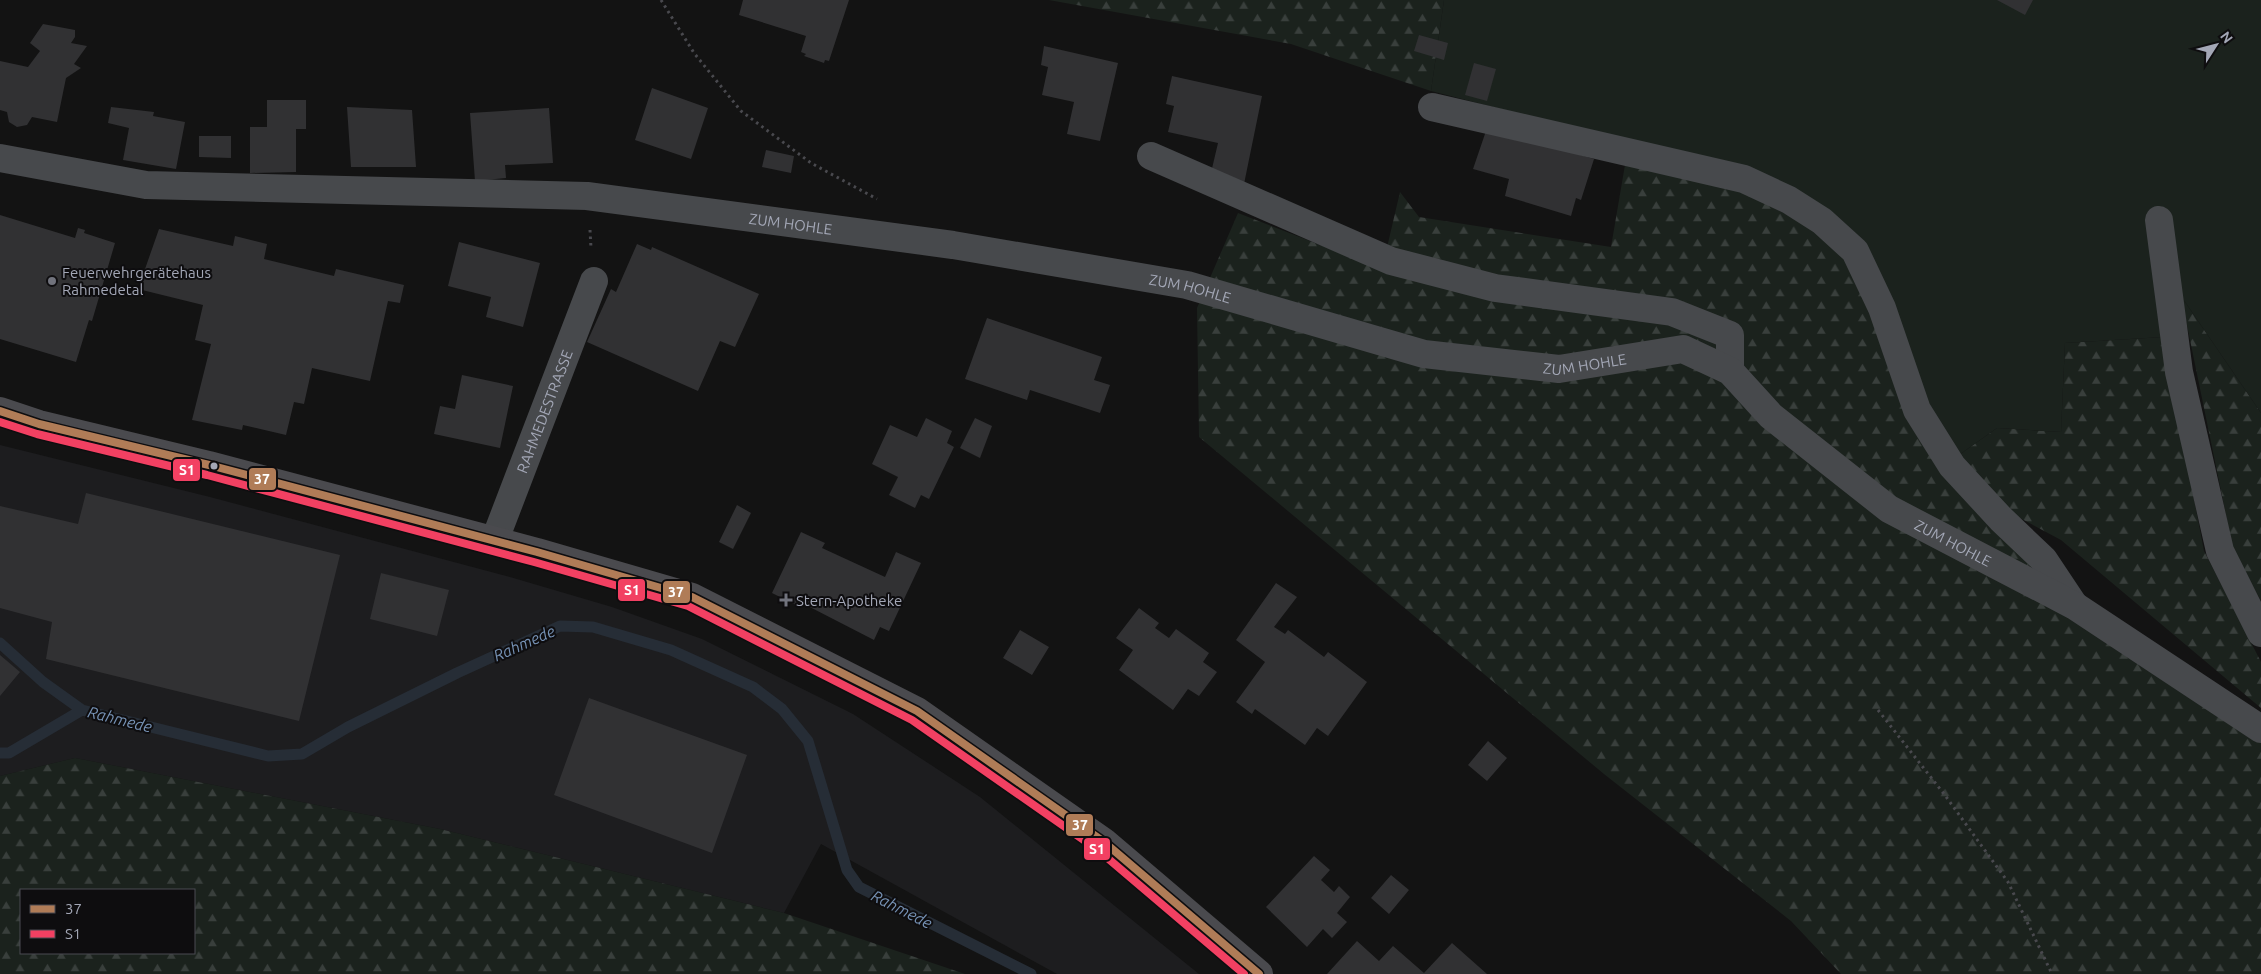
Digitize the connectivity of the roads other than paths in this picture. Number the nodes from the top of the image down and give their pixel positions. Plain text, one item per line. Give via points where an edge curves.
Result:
1 (1432, 108) dead end
2 (1151, 156) dead end
3 (0, 158) edge
4 (2159, 220) dead end
5 (594, 281) road end
6 (1730, 371) junction
7 (0, 411) edge
8 (494, 542) junction
9 (2075, 606) junction
10 (2261, 633) edge
11 (2261, 729) edge
12 (1259, 974) edge

1 - 9 street via 1744,179 1789,200 1822,221 1856,251 1882,308 1917,410 1952,466 2044,560
2 - 6 street via 1391,261 1495,288 1672,312 1730,335
3 - 6 street, ZUM HOHLE via 146,185 587,196 954,245 1187,285 1424,354 1559,369 1683,350
4 - 10 street via 2179,372 2220,551
5 - 8 street, RAHMEDESTRASSE
6 - 9 street, ZUM HOHLE via 1771,416 1889,509
7 - 8 main road via 39,424 209,465
8 - 12 main road via 692,597 917,712 1104,842
9 - 11 street, ZUM HOHLE

